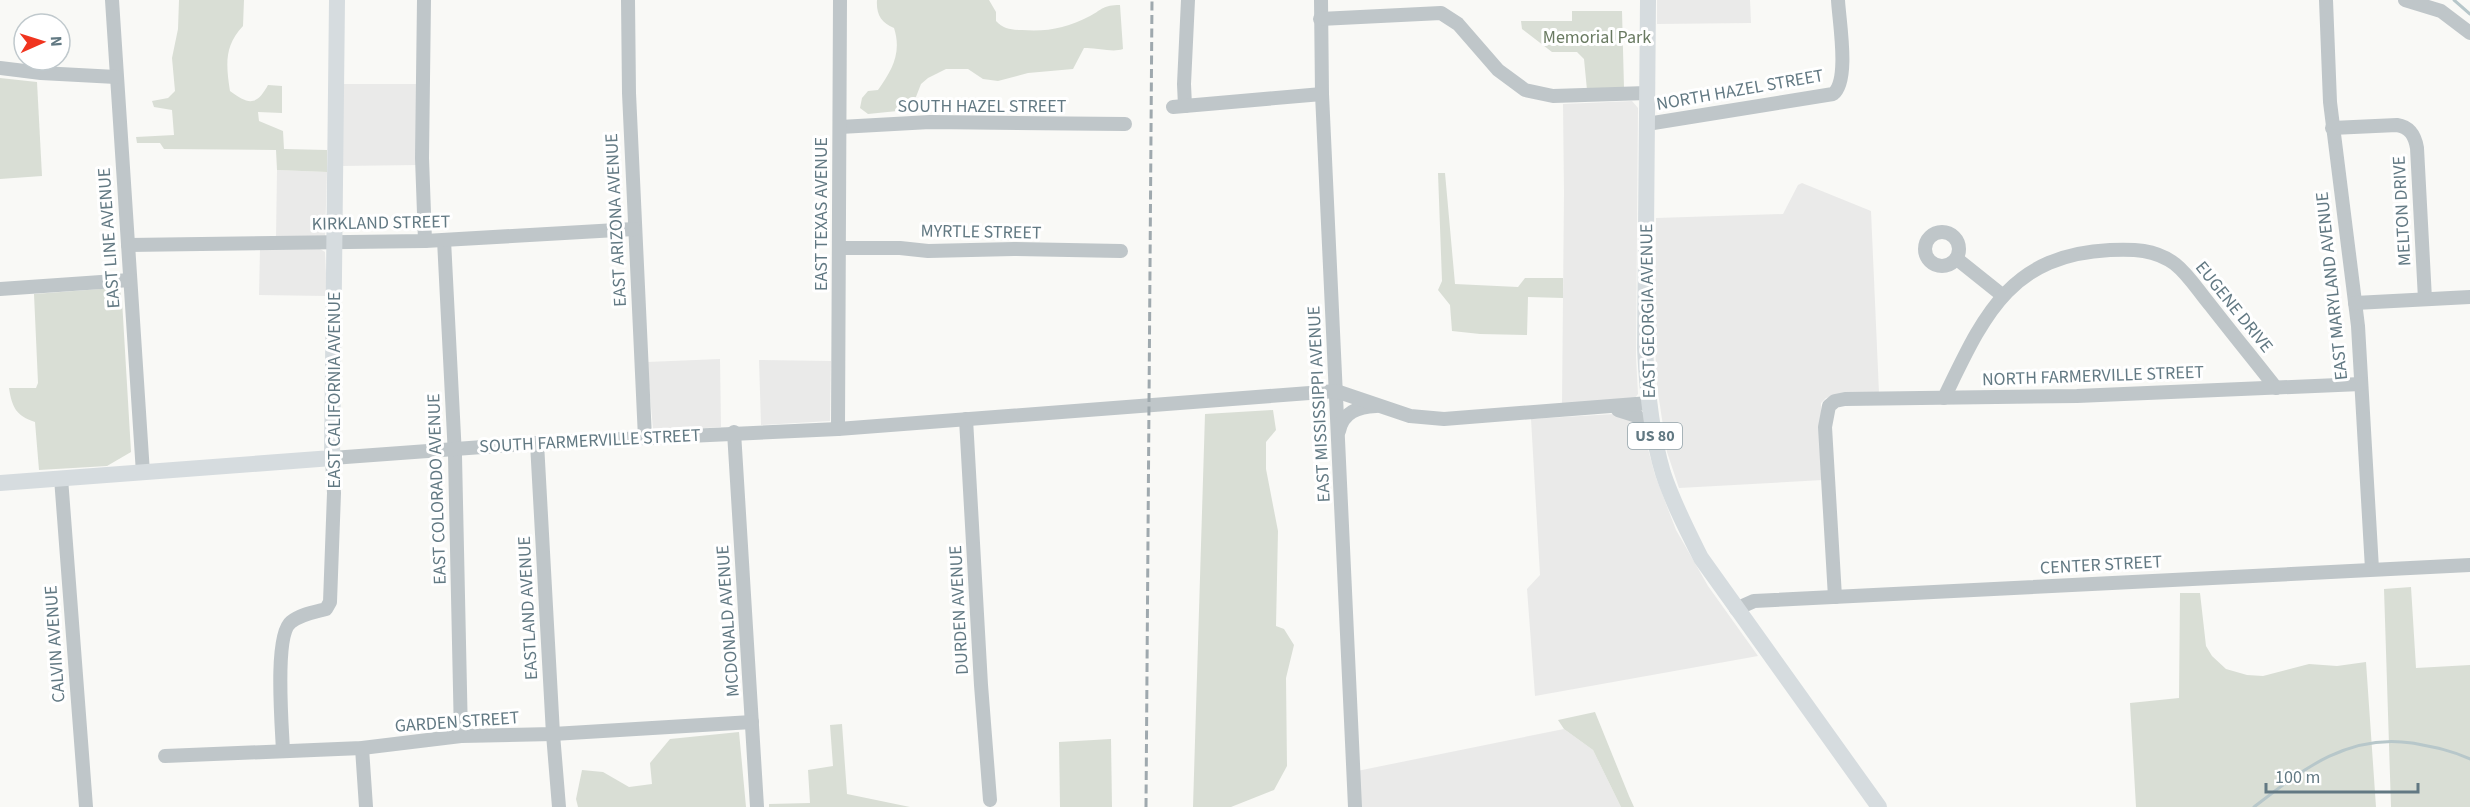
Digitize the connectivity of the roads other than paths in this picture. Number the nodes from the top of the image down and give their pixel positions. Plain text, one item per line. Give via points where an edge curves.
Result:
1 (112, 0) edge
2 (337, 0) edge
3 (424, 0) edge
4 (628, 0) edge
5 (840, 0) edge
6 (1188, 0) edge
7 (1321, 0) edge
8 (1647, 0) edge
9 (1838, 0) edge
10 (2326, 0) edge
11 (2405, 0) edge
12 (1320, 19) junction
13 (2470, 33) edge
14 (0, 69) edge
15 (116, 77) junction
16 (1647, 93) junction
17 (1322, 94) junction
18 (1125, 124) dead end
19 (1647, 124) junction
20 (840, 127) junction
21 (2332, 128) junction
22 (634, 229) junction
23 (444, 240) junction
24 (425, 241) junction
25 (333, 243) junction
26 (128, 245) junction
27 (840, 248) junction
28 (1121, 251) dead end
29 (1957, 259) dead end
30 (130, 280) junction
31 (0, 289) edge
32 (2002, 295) junction
33 (2470, 297) edge
34 (2424, 299) junction
35 (2355, 303) junction
36 (2361, 384) junction
37 (2276, 388) junction
38 (1336, 391) junction
39 (1944, 398) junction
40 (1649, 403) junction
41 (1380, 406) junction
42 (1589, 408) junction
43 (966, 419) junction
44 (838, 429) junction
45 (734, 432) junction
46 (645, 438) junction
47 (1338, 439) junction
48 (537, 443) junction
49 (455, 449) junction
50 (1658, 449) junction
51 (332, 458) junction
52 (143, 473) junction
53 (61, 478) junction
54 (0, 483) edge
55 (2470, 565) edge
56 (2372, 569) junction
57 (1835, 597) junction
58 (1736, 609) junction
59 (752, 722) junction
60 (553, 734) junction
61 (461, 736) junction
62 (362, 748) junction
63 (283, 751) junction
64 (165, 756) dead end
65 (990, 800) dead end
66 (86, 807) edge
67 (366, 807) edge
68 (560, 807) edge
69 (757, 807) edge
70 (1355, 807) edge
71 (1879, 807) edge

1 - 15 street, EAST LINE AVENUE
2 - 25 main road, EAST CALIFORNIA AVENUE
3 - 24 street
4 - 22 street, EAST ARIZONA AVENUE
5 - 20 street, EAST TEXAS AVENUE
6 - 17 street via 1184,84 1179,107
7 - 12 street, EAST MISSISSIPPI AVENUE
8 - 16 main road, EAST GEORGIA AVENUE / US 80
9 - 19 street, NORTH HAZEL STREET via 1842,69 1839,89 1806,99
10 - 21 street, EAST MARYLAND AVENUE
11 - 13 street via 2441,11
12 - 16 street via 1441,13 1458,24 1498,70 1525,90 1553,96
12 - 17 street, EAST MISSISSIPPI AVENUE
14 - 15 street
15 - 26 street, EAST LINE AVENUE
16 - 19 main road, EAST GEORGIA AVENUE / US 80
17 - 38 street, EAST MISSISSIPPI AVENUE
18 - 20 street, SOUTH HAZEL STREET via 930,122
19 - 40 main road, EAST GEORGIA AVENUE / US 80 via 1645,348
20 - 27 street, EAST TEXAS AVENUE
21 - 34 street, MELTON DRIVE via 2397,125 2406,127 2414,136
21 - 35 street, EAST MARYLAND AVENUE
22 - 23 street, KIRKLAND STREET
22 - 46 street, EAST ARIZONA AVENUE
23 - 24 street, KIRKLAND STREET
23 - 49 street, EAST COLORADO AVENUE
24 - 25 street, KIRKLAND STREET
25 - 26 street, KIRKLAND STREET
25 - 51 main road, EAST CALIFORNIA AVENUE
26 - 30 street, EAST LINE AVENUE
27 - 28 street, MYRTLE STREET
27 - 44 street, EAST TEXAS AVENUE
29 - 32 street
30 - 31 street
30 - 52 street, EAST LINE AVENUE
32 - 37 street, EUGENE DRIVE via 2032,272 2067,257 2120,250 2158,254 2188,277
32 - 39 street, EUGENE DRIVE via 1976,333
33 - 34 street
34 - 35 street
35 - 36 street, EAST MARYLAND AVENUE
36 - 37 street, NORTH FARMERVILLE STREET
36 - 56 street, EAST MARYLAND AVENUE
37 - 39 street, NORTH FARMERVILLE STREET
38 - 41 street
38 - 43 street, SOUTH FARMERVILLE STREET
38 - 47 street, EAST MISSISSIPPI AVENUE
39 - 57 street, NORTH FARMERVILLE STREET via 1845,399 1829,406 1825,427
40 - 42 street
40 - 50 main road, EAST GEORGIA AVENUE / US 80
41 - 42 street via 1410,416 1444,419
41 - 47 street via 1357,408 1349,414 1341,423
42 - 50 street via 1632,413 1648,428
43 - 44 street, SOUTH FARMERVILLE STREET
43 - 65 street, DURDEN AVENUE
44 - 45 street, SOUTH FARMERVILLE STREET
45 - 46 street, SOUTH FARMERVILLE STREET
45 - 59 street, MCDONALD AVENUE
46 - 48 street, SOUTH FARMERVILLE STREET
47 - 70 street, EAST MISSISSIPPI AVENUE
48 - 49 street, SOUTH FARMERVILLE STREET
48 - 60 street, EASTLAND AVENUE
49 - 51 street, SOUTH FARMERVILLE STREET
49 - 61 street, EAST COLORADO AVENUE
50 - 58 main road, EAST GEORGIA AVENUE / US 80 via 1680,517 1701,558
51 - 52 main road, SOUTH FARMERVILLE STREET
51 - 63 street, EAST CALIFORNIA AVENUE via 330,602 326,609 289,623 283,636
52 - 53 main road, SOUTH FARMERVILLE STREET
53 - 54 main road, SOUTH FARMERVILLE STREET
53 - 66 street, CALVIN AVENUE
55 - 56 street, CENTER STREET
56 - 57 street, CENTER STREET
57 - 58 street, CENTER STREET via 1754,601
58 - 71 main road, EAST GEORGIA AVENUE / US 80
59 - 60 street, GARDEN STREET
59 - 69 street, MCDONALD AVENUE
60 - 61 street, GARDEN STREET
60 - 68 street, EASTLAND AVENUE
61 - 62 street, GARDEN STREET
62 - 63 street, GARDEN STREET
62 - 67 street
63 - 64 street, GARDEN STREET

